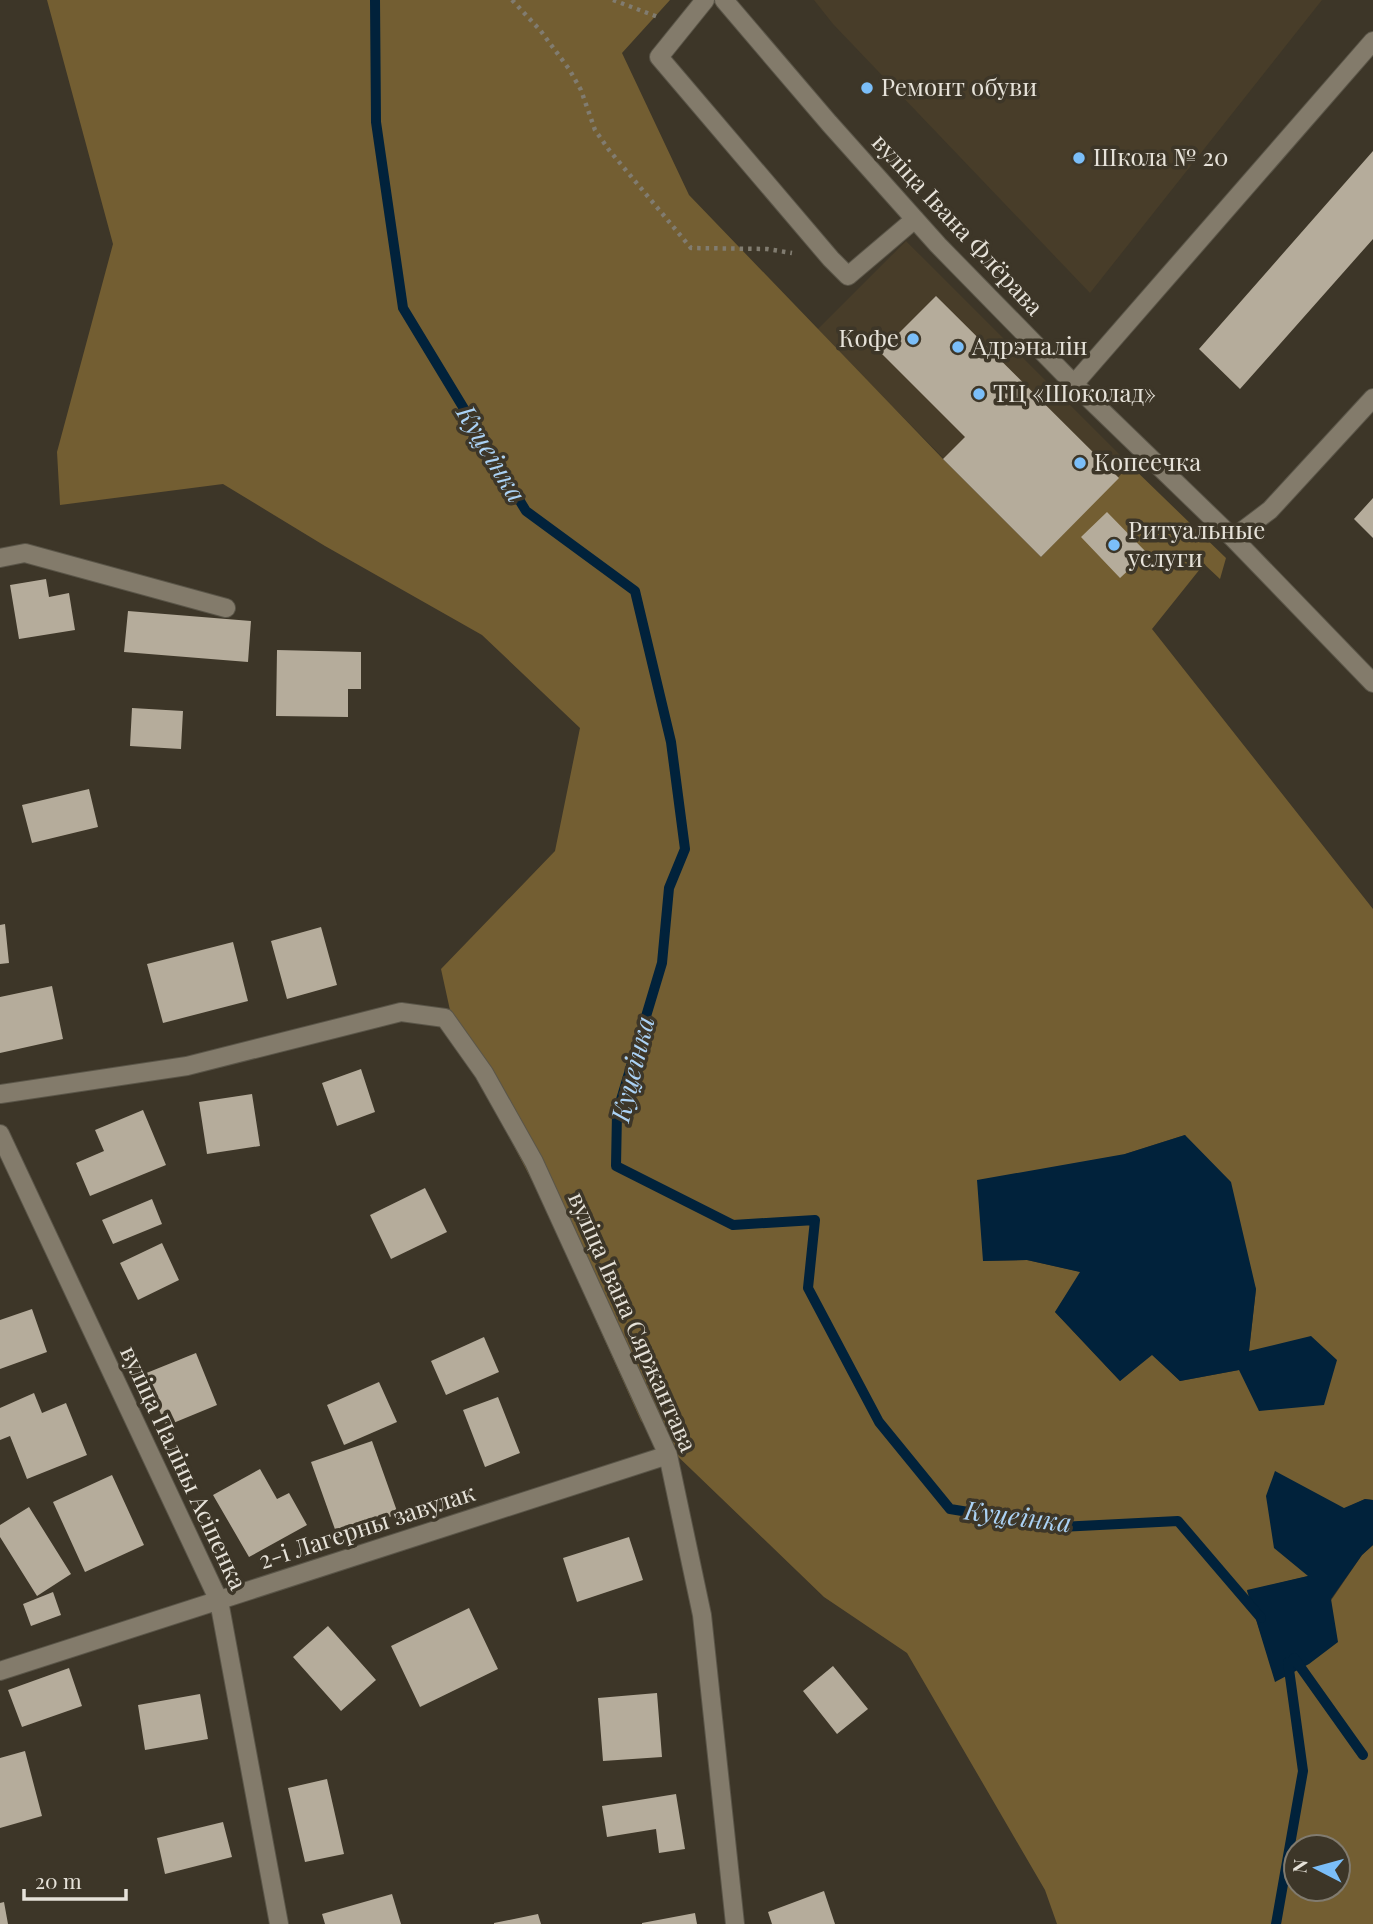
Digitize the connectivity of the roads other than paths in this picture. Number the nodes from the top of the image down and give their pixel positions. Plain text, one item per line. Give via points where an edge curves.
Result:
1 (705, 0) edge
2 (724, 0) edge
3 (1373, 41) edge
4 (915, 219) junction
5 (1074, 384) junction
6 (1373, 398) edge
7 (1233, 538) junction
8 (0, 558) edge
9 (226, 608) dead end
10 (1373, 682) edge
11 (0, 1094) edge
12 (0, 1134) edge
13 (668, 1455) junction
14 (219, 1601) junction
15 (0, 1671) edge
16 (279, 1924) edge
17 (735, 1924) edge

1 - 4 street via 659,57 831,259 848,276
2 - 4 street, вуліца Івана Флёрава
3 - 5 street
4 - 5 street, вуліца Івана Флёрава
5 - 7 street, вуліца Івана Флёрава
6 - 7 street via 1270,510
7 - 10 street, вуліца Івана Флёрава
8 - 9 street via 25,553
11 - 13 street, вуліца Івана Сяржантава via 187,1066 401,1012 445,1017 484,1073 534,1163
12 - 14 street, вуліца Паліны Асіпенка
13 - 14 street, 2-і Лагерны завулак
13 - 17 street, вуліца Івана Сяржантава via 702,1615
14 - 15 street, 2-і Лагерны завулак
14 - 16 street, вуліца Паліны Асіпенка

